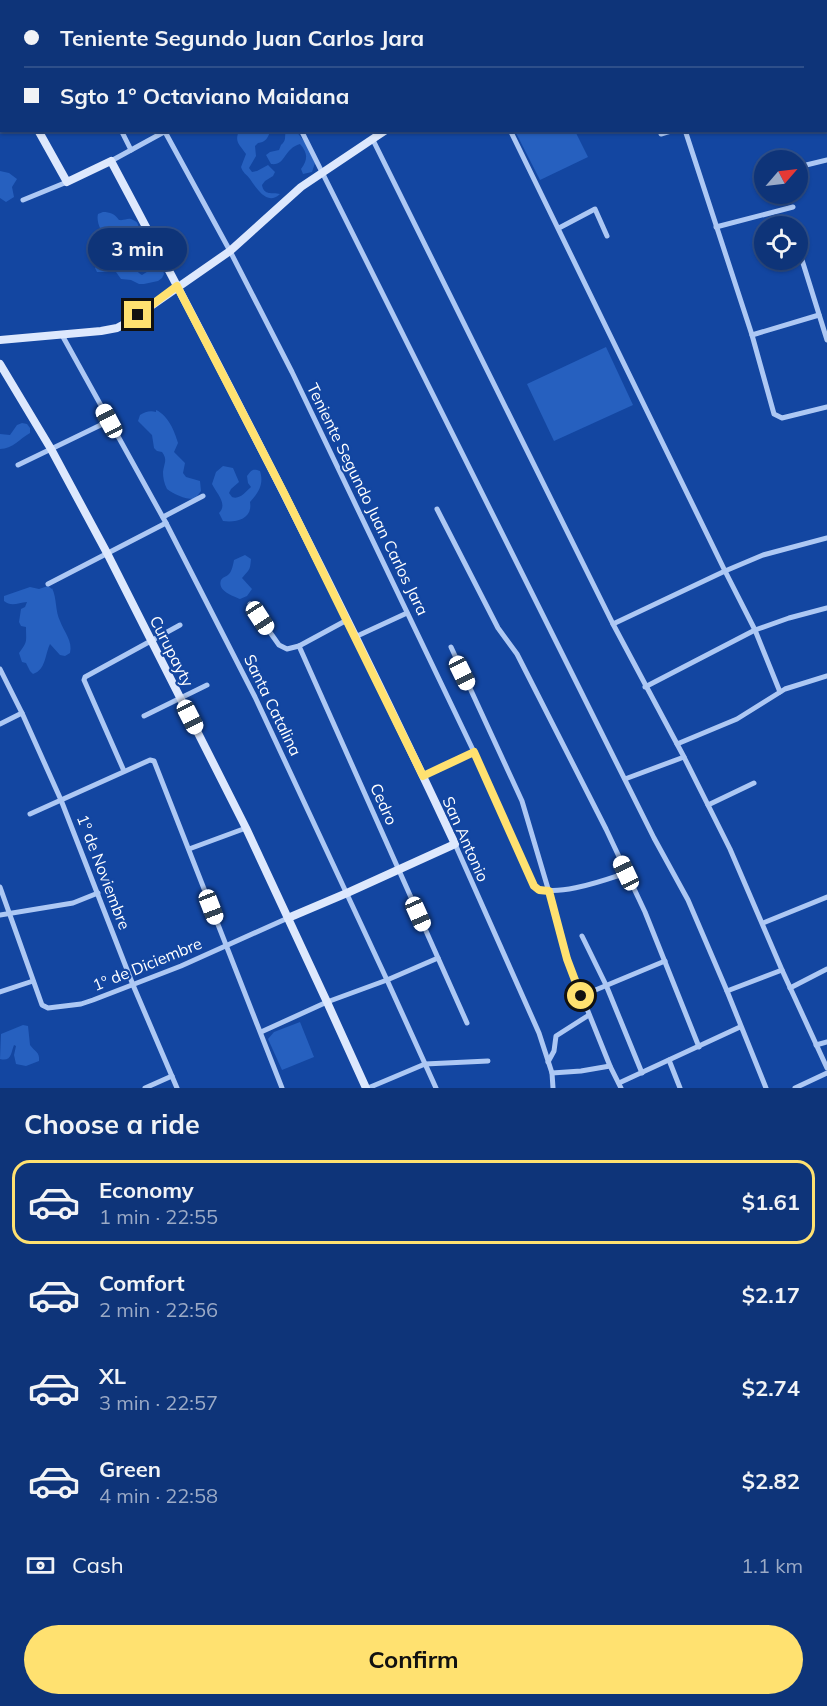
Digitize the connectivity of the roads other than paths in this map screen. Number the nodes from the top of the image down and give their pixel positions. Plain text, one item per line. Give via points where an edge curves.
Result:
1 (39, 132) edge
2 (122, 132) edge
3 (162, 132) edge
4 (165, 132) edge
5 (302, 132) edge
6 (383, 132) edge
7 (511, 132) edge
8 (669, 132) edge
9 (686, 132) edge
10 (661, 135) dead end
11 (373, 140) junction
12 (131, 150) junction
13 (827, 160) edge
14 (111, 161) junction
15 (808, 165) edge
16 (323, 173) junction
17 (67, 182) junction
18 (23, 200) dead end
19 (793, 207) dead end
20 (716, 227) junction
21 (559, 228) junction
22 (607, 236) dead end
23 (230, 251) junction
24 (805, 270) edge
25 (177, 286) junction
26 (819, 315) junction
27 (62, 335) junction
28 (752, 335) junction
29 (0, 340) edge
30 (827, 340) edge
31 (0, 364) edge
32 (827, 407) edge
33 (109, 421) junction
34 (51, 449) junction
35 (18, 465) dead end
36 (203, 496) dead end
37 (437, 508) dead end
38 (163, 517) junction
39 (166, 523) junction
40 (827, 538) edge
41 (107, 553) junction
42 (725, 571) junction
43 (48, 584) dead end
44 (250, 604) dead end
45 (827, 608) edge
46 (407, 613) junction
47 (347, 620) junction
48 (613, 624) junction
49 (180, 626) dead end
50 (755, 630) junction
51 (355, 637) junction
52 (151, 641) junction
53 (298, 646) junction
54 (451, 647) dead end
55 (0, 669) edge
56 (827, 676) edge
57 (207, 685) dead end
58 (645, 687) junction
59 (780, 692) junction
60 (181, 699) junction
61 (22, 713) junction
62 (144, 716) dead end
63 (0, 724) edge
64 (677, 744) junction
65 (474, 752) junction
66 (684, 757) junction
67 (124, 771) junction
68 (423, 776) junction
69 (625, 779) junction
70 (754, 783) dead end
71 (61, 800) junction
72 (708, 805) junction
73 (30, 814) dead end
74 (246, 828) junction
75 (454, 844) junction
76 (189, 849) junction
77 (399, 870) junction
78 (626, 873) junction
79 (0, 887) edge
80 (549, 891) junction
81 (98, 893) junction
82 (347, 893) junction
83 (827, 897) edge
84 (9, 913) junction
85 (0, 915) edge
86 (288, 918) junction
87 (763, 923) junction
88 (582, 936) dead end
89 (226, 946) junction
90 (438, 958) junction
91 (664, 961) junction
92 (827, 969) edge
93 (782, 970) junction
94 (387, 980) junction
95 (33, 981) junction
96 (133, 985) junction
97 (606, 985) junction
98 (790, 988) junction
99 (727, 991) junction
100 (0, 992) edge
101 (581, 996) junction
102 (327, 1002) junction
103 (589, 1015) junction
104 (467, 1023) dead end
105 (740, 1027) junction
106 (261, 1032) junction
107 (827, 1042) edge
108 (816, 1046) junction
109 (699, 1047) junction
110 (669, 1060) junction
111 (488, 1061) dead end
112 (548, 1062) junction
113 (425, 1064) junction
114 (610, 1066) junction
115 (827, 1068) edge
116 (642, 1072) junction
117 (552, 1073) junction
118 (827, 1073) edge
119 (172, 1076) junction
120 (620, 1085) edge
121 (145, 1088) edge
122 (177, 1088) edge
123 (282, 1088) edge
124 (367, 1088) edge
125 (436, 1088) edge
126 (553, 1088) edge
127 (681, 1088) edge
128 (766, 1088) edge
129 (795, 1088) edge

1 - 17 street
2 - 12 street
3 - 12 street
4 - 23 street, Teniente Segundo Juan Carlos Jara
5 - 16 street
6 - 11 street
7 - 21 street
8 - 10 street
9 - 20 street
11 - 16 street
11 - 48 street
12 - 14 street
13 - 15 street
14 - 17 street
14 - 25 street, San Antonio
16 - 23 street
16 - 69 street
17 - 18 street
19 - 20 street
20 - 28 street
21 - 22 street via 595,209
21 - 42 street
23 - 25 street
23 - 46 street, Teniente Segundo Juan Carlos Jara
24 - 26 street
25 - 27 street via 117,327
25 - 47 street, San Antonio
26 - 28 street
26 - 30 street
27 - 29 street
27 - 33 street, Santa Catalina
28 - 32 street via 777,417
31 - 34 street, Curupayty
33 - 34 street
33 - 38 street, Santa Catalina
34 - 35 street
34 - 41 street, Curupayty
36 - 38 street
37 - 78 street via 498,628 517,654
38 - 39 street, Santa Catalina
39 - 41 street
39 - 82 street, Santa Catalina via 255,697
40 - 42 street via 763,555
41 - 43 street
41 - 52 street, Curupayty
42 - 48 street
42 - 50 street
44 - 53 street via 279,645 287,649
45 - 50 street
46 - 51 street
46 - 65 street, Teniente Segundo Juan Carlos Jara
47 - 51 street, San Antonio
47 - 53 street
48 - 58 street
49 - 52 street
50 - 58 street
50 - 59 street
51 - 68 street, San Antonio
52 - 60 street, Curupayty
52 - 67 street via 84,680
53 - 77 street, Cedro
54 - 80 street via 522,801
55 - 61 street, 1º de Noviembre
56 - 59 street
57 - 60 street
58 - 64 street
59 - 64 street via 737,719
60 - 62 street
60 - 74 street, Curupayty
61 - 63 street
61 - 71 street, 1º de Noviembre
64 - 66 street
65 - 68 street
65 - 80 street, Teniente Segundo Juan Carlos Jara via 534,886
66 - 69 street
66 - 72 street
67 - 71 street
67 - 76 street via 154,761
68 - 75 street, San Antonio
69 - 99 street via 688,900
70 - 72 street
71 - 73 street
71 - 81 street, 1º de Noviembre
72 - 87 street
74 - 76 street
74 - 86 street, Curupayty
75 - 77 street
75 - 112 street, San Antonio via 539,1033
76 - 89 street
77 - 82 street
77 - 90 street, Cedro
78 - 80 street via 595,884
78 - 91 street
79 - 84 street
80 - 101 street
81 - 84 street via 73,903
81 - 96 street, 1º de Noviembre
82 - 86 street
82 - 94 street, Santa Catalina
83 - 87 street
84 - 85 street
84 - 95 street
86 - 89 street, 1º de Diciembre
86 - 102 street, Curupayty
87 - 93 street
88 - 97 street
89 - 96 street, 1º de Diciembre
89 - 106 street
90 - 94 street
90 - 104 street, Cedro
91 - 97 street
91 - 109 street
92 - 98 street
93 - 98 street
93 - 99 street
94 - 102 street
94 - 113 street, Santa Catalina
95 - 96 street, 1º de Diciembre via 45,1008 81,1004
95 - 100 street
96 - 119 street, 1º de Noviembre
97 - 101 street
97 - 116 street
98 - 108 street
99 - 105 street
101 - 103 street
102 - 106 street
102 - 124 street, Curupayty
103 - 112 street via 556,1036
103 - 114 street
105 - 109 street
105 - 128 street
106 - 123 street
107 - 108 street
108 - 115 street
109 - 110 street
110 - 116 street
110 - 127 street
111 - 113 street
112 - 117 street, San Antonio
113 - 124 street
113 - 125 street, Santa Catalina
114 - 117 street
114 - 120 street
116 - 120 street
117 - 126 street, San Antonio
118 - 129 street
119 - 121 street
119 - 122 street, 1º de Noviembre

